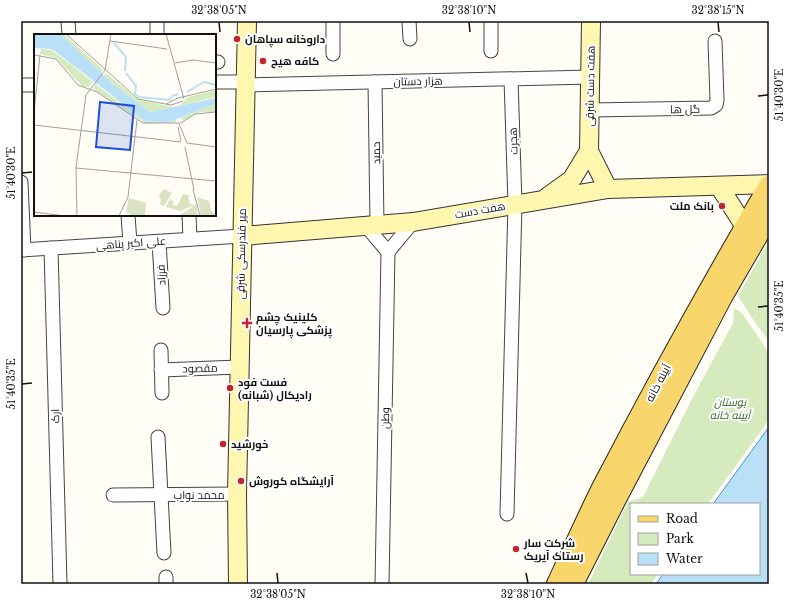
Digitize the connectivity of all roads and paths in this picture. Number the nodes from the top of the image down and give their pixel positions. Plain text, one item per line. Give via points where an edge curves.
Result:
1 (68, 21) edge
2 (157, 21) edge
3 (247, 21) edge
4 (333, 21) edge
5 (409, 21) edge
6 (490, 21) edge
7 (591, 21) edge
8 (68, 34) edge
9 (157, 34) edge
10 (410, 39) dead end
11 (715, 41) dead end
12 (491, 51) dead end
13 (333, 54) dead end
14 (590, 77) junction
15 (511, 79) junction
16 (216, 82) edge
17 (375, 82) junction
18 (245, 83) junction
19 (21, 85) edge
20 (34, 85) edge
21 (590, 110) junction
22 (589, 151) junction
23 (21, 182) edge
24 (769, 185) edge
25 (719, 186) junction
26 (608, 188) junction
27 (544, 199) junction
28 (515, 204) junction
29 (128, 216) edge
30 (189, 216) edge
31 (769, 216) edge
32 (413, 222) junction
33 (371, 225) junction
34 (745, 227) junction
35 (242, 236) junction
36 (190, 240) junction
37 (159, 242) junction
38 (130, 244) junction
39 (51, 248) junction
40 (22, 250) edge
41 (388, 252) junction
42 (163, 308) dead end
43 (161, 350) dead end
44 (239, 367) junction
45 (161, 370) junction
46 (162, 393) dead end
47 (158, 437) dead end
48 (236, 494) junction
49 (113, 495) dead end
50 (160, 495) junction
51 (507, 514) dead end
52 (164, 553) dead end
53 (60, 584) edge
54 (238, 584) edge
55 (382, 584) edge
56 (557, 584) edge
57 (573, 584) edge

1 - 8 street
2 - 9 street
3 - 18 street, میر فندرسکی شرقی
4 - 13 street
5 - 10 street
6 - 12 street
7 - 14 street, هفت دست شرقی
11 - 21 street, گل ها via 717,100 716,105 711,108
14 - 15 street, هزار دستان
14 - 21 street, هفت دست شرقی
15 - 17 street, هزار دستان
15 - 28 street, هجرت
16 - 18 street, هزار دستان
17 - 18 street, هزار دستان
17 - 33 street, حمید
18 - 35 street, میر فندرسکی شرقی
19 - 20 street
21 - 22 street, هفت دست شرقی
22 - 26 street
22 - 27 street via 572,179
23 - 40 street
24 - 25 street, هفت دست
24 - 34 main road, آیینه خانه
25 - 26 street, هفت دست
25 - 34 street
26 - 27 street, هفت دست
27 - 28 street, هفت دست
28 - 32 street, هفت دست
28 - 51 street
29 - 38 street
30 - 36 street
31 - 57 main road, آیینه خانه via 722,297
32 - 33 street, هفت دست
32 - 41 street
33 - 35 street, هفت دست
33 - 41 street
34 - 56 main road, آیینه خانه via 709,288 602,489
35 - 36 street, علی اکبر پناهی
35 - 44 street, میر فندرسکی شرقی
36 - 37 street, علی اکبر پناهی
37 - 38 street, علی اکبر پناهی
37 - 42 street, فرزاد
38 - 39 street, علی اکبر پناهی
39 - 40 street, علی اکبر پناهی
39 - 53 street, ارک
41 - 55 street, وطن
43 - 45 street
44 - 45 street, مقصود
44 - 48 street, میر فندرسکی شرقی
45 - 46 street
47 - 50 street, محمد نواب
48 - 50 street, محمد نواب
48 - 54 street, میر فندرسکی شرقی
49 - 50 street, محمد نواب
50 - 52 street, محمد نواب

